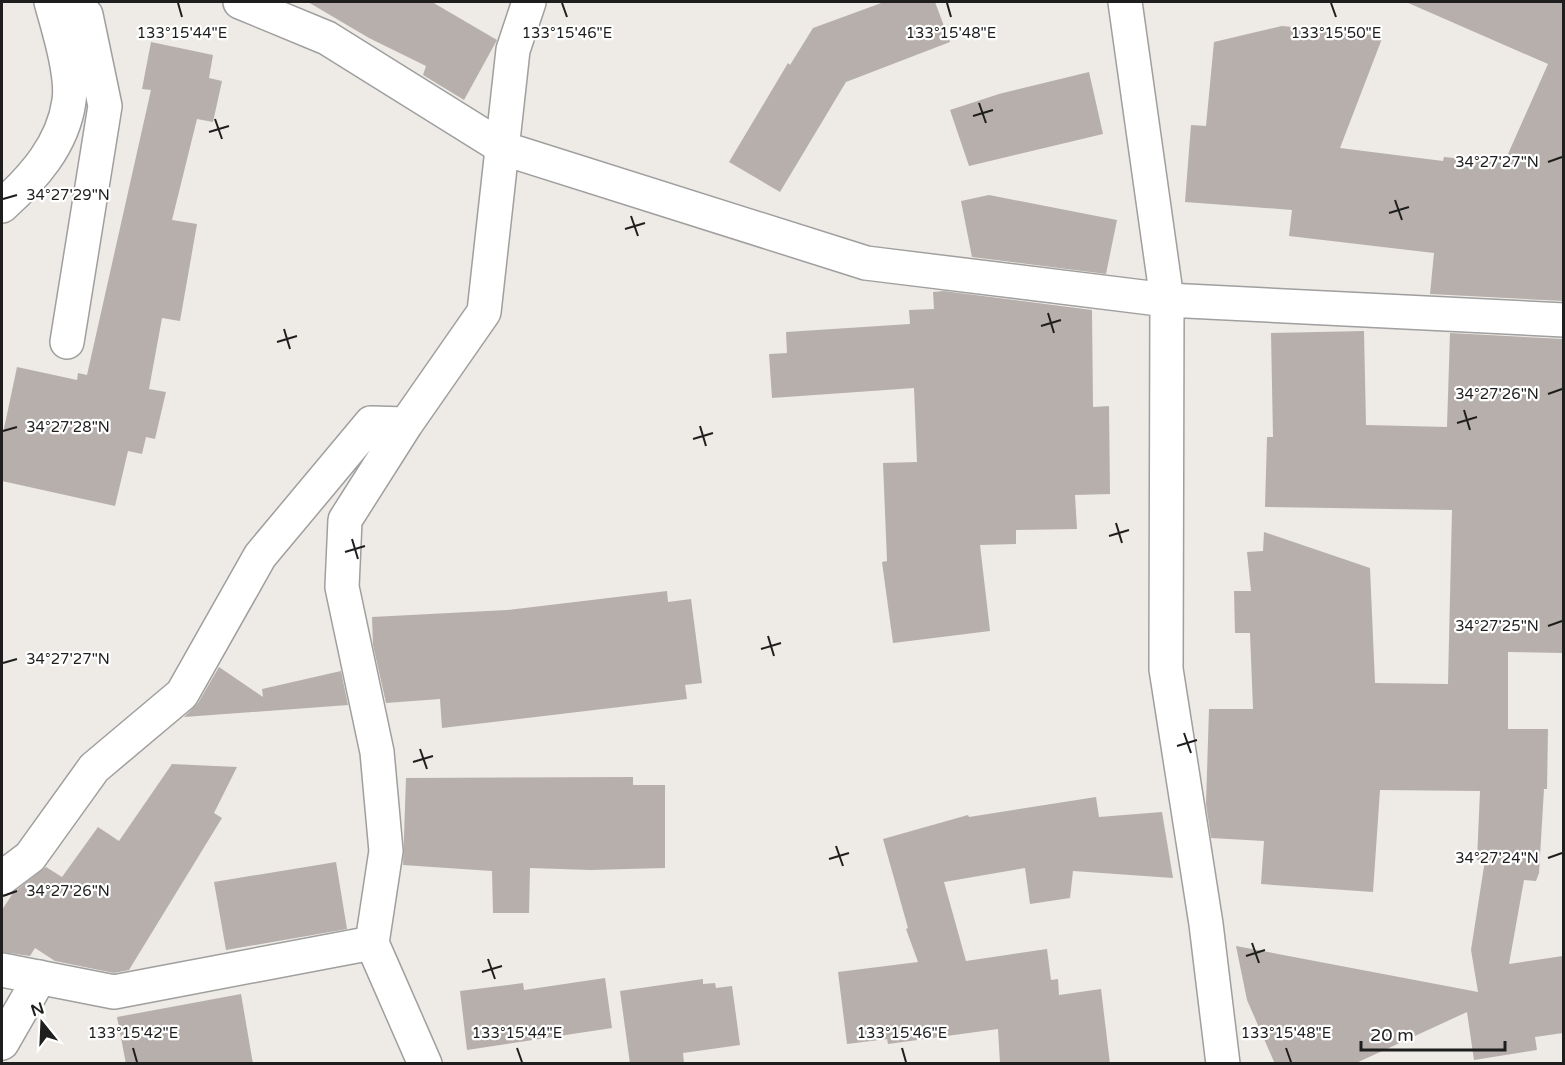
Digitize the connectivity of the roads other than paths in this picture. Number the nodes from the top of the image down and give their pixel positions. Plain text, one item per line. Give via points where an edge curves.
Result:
1 (51, 2) edge
2 (65, 2) edge
3 (240, 2) edge
4 (529, 2) edge
5 (1125, 2) edge
6 (504, 149) junction
7 (2, 206) edge
8 (1167, 300) junction
9 (1563, 320) edge
10 (67, 342) dead end
11 (406, 424) junction
12 (2, 878) edge
13 (372, 943) junction
14 (2, 970) edge
15 (40, 977) junction
16 (2, 1042) edge
17 (424, 1064) edge
18 (1223, 1064) edge

1 - 7 street via 70,99 59,138 31,180
2 - 10 street via 86,15 105,106
3 - 6 street via 327,38
4 - 6 street via 513,51
5 - 8 street
6 - 8 street via 866,263
6 - 11 street via 484,312
8 - 9 street
8 - 18 street via 1167,669
11 - 12 street via 371,423 260,556 183,694 94,768 30,857
11 - 13 street via 345,520 342,587 376,752 386,851
13 - 15 street via 114,992
13 - 17 street
14 - 15 street
15 - 16 street

